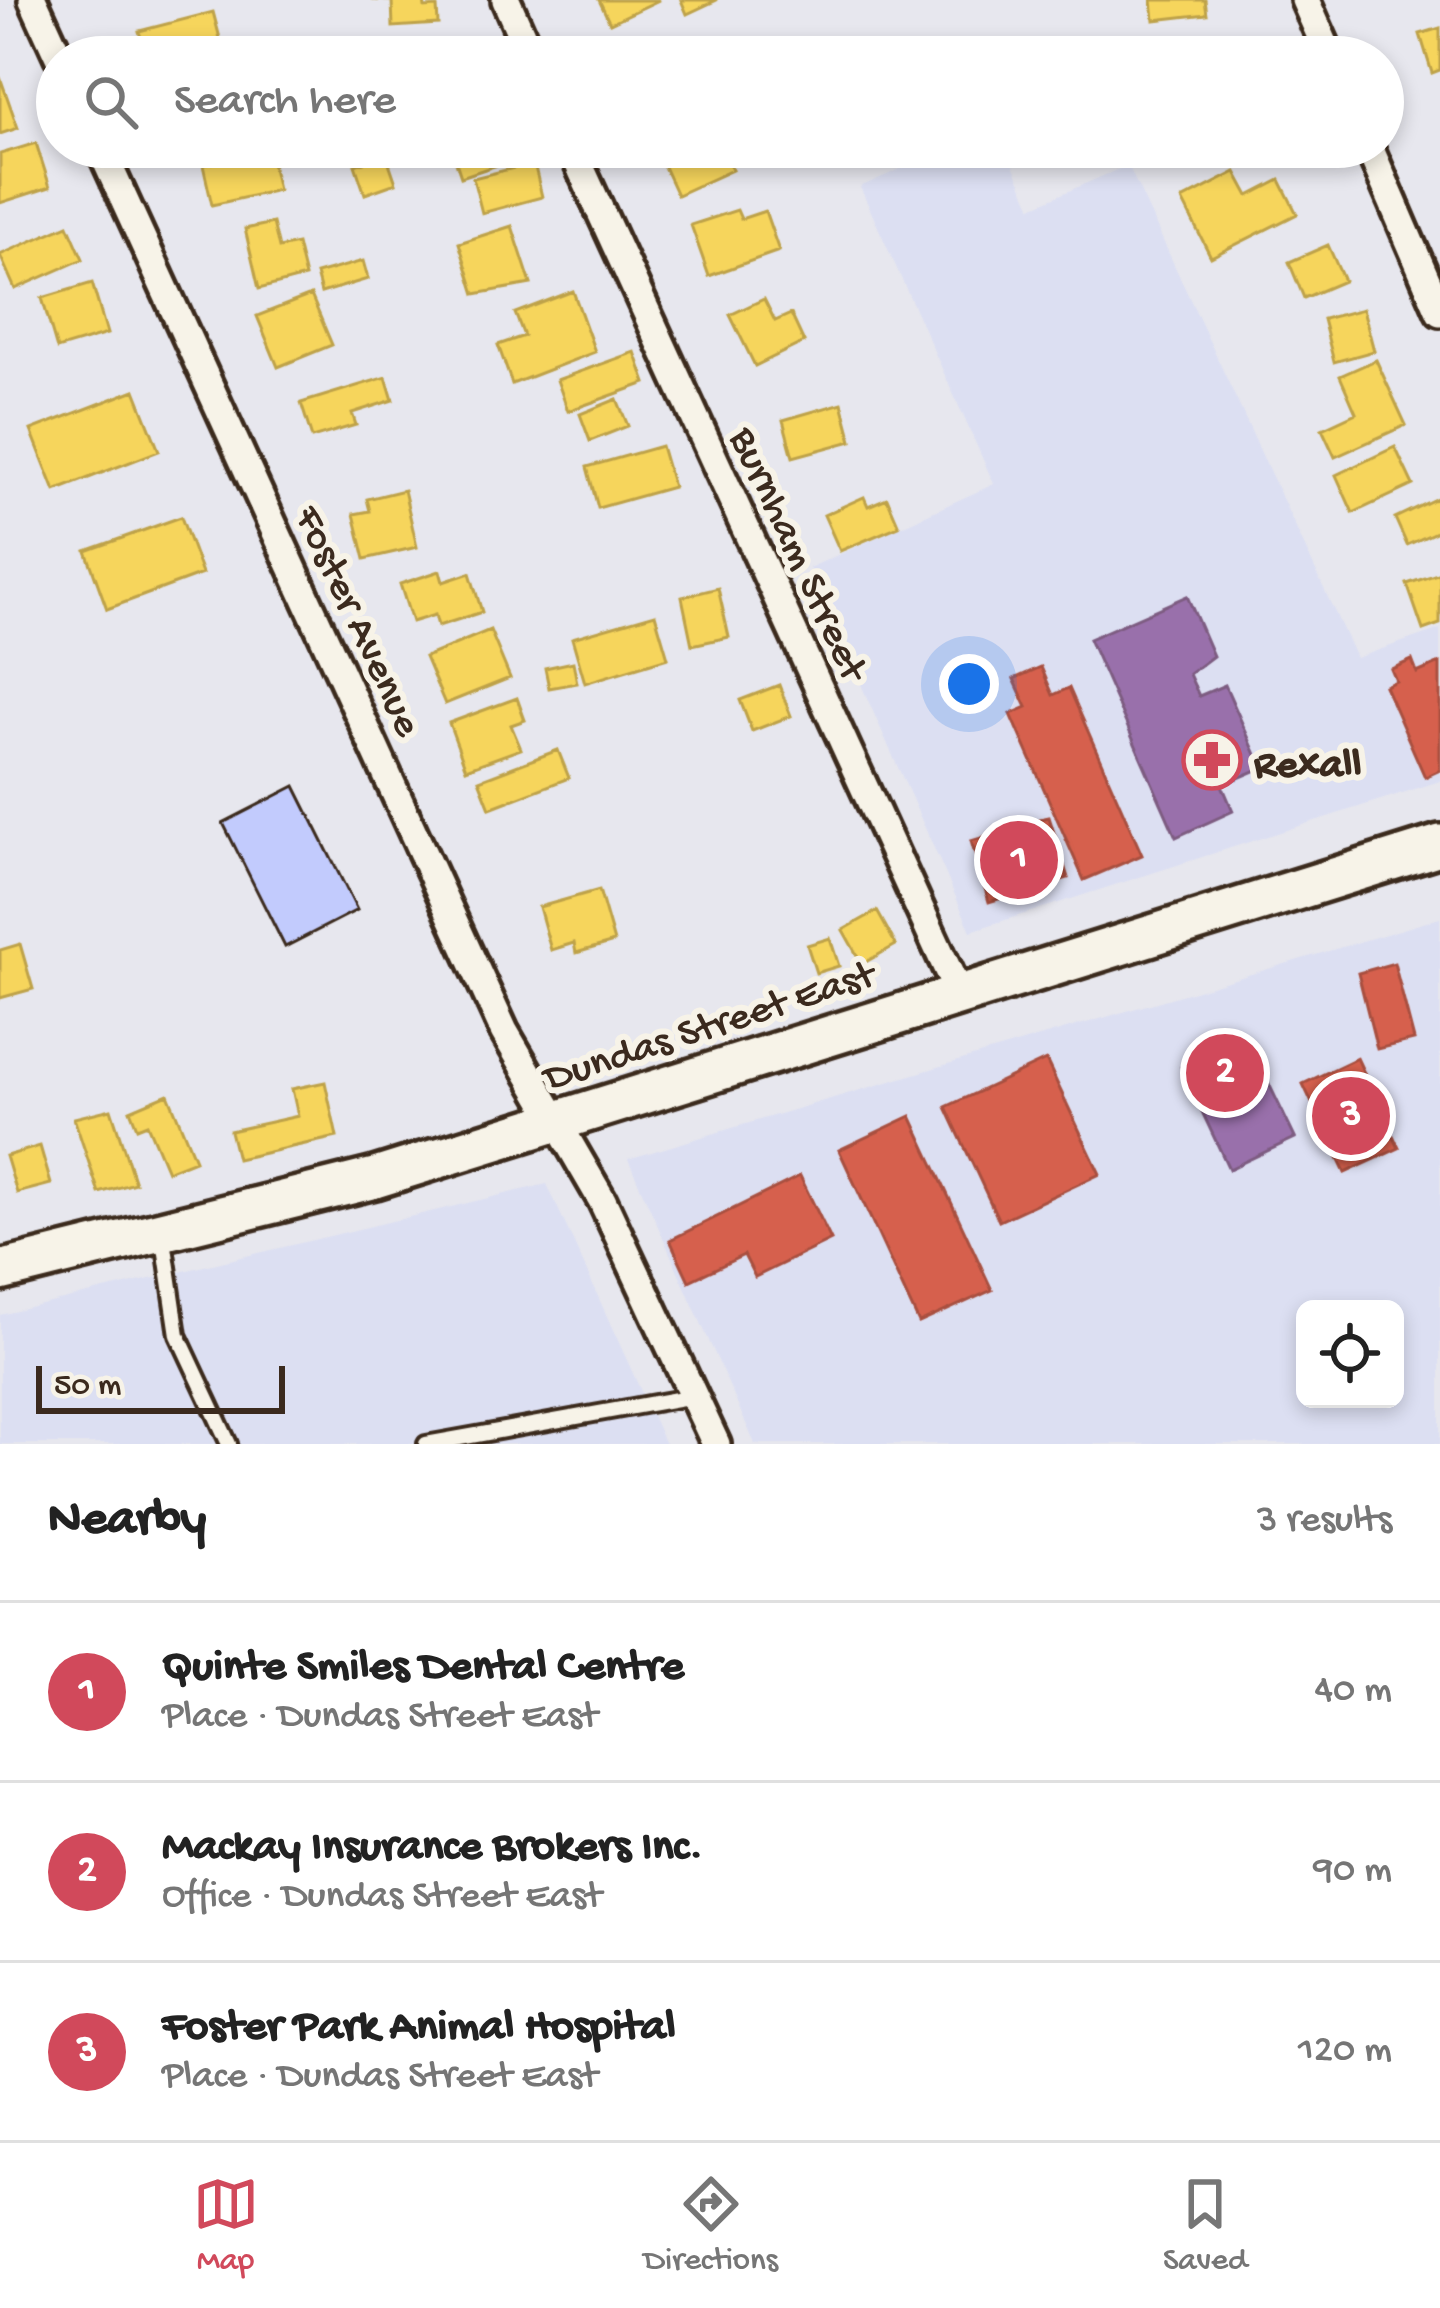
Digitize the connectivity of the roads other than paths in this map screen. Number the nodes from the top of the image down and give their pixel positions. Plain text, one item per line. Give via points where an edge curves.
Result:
1 (33, 0) edge
2 (506, 0) edge
3 (1305, 0) edge
4 (49, 36) edge
5 (522, 36) edge
6 (1321, 36) edge
7 (110, 168) edge
8 (581, 168) edge
9 (1378, 168) edge
10 (1440, 312) edge
11 (1440, 845) edge
12 (958, 992) junction
13 (554, 1123) junction
14 (164, 1233) junction
15 (0, 1270) edge
16 (694, 1396) junction
17 (229, 1444) edge
18 (426, 1444) edge
19 (716, 1444) edge

1 - 4 street
2 - 5 street
3 - 6 street
7 - 13 street, Foster Avenue via 504,1031
8 - 12 street, Burnham Street
9 - 10 street
11 - 12 main road, Dundas Street East
12 - 13 main road, Dundas Street East
13 - 14 main road, Dundas Street East
13 - 16 street, Foster Avenue via 602,1200
14 - 15 main road, Dundas Street East
14 - 17 lane via 178,1335
16 - 18 lane
16 - 19 street, Foster Avenue

